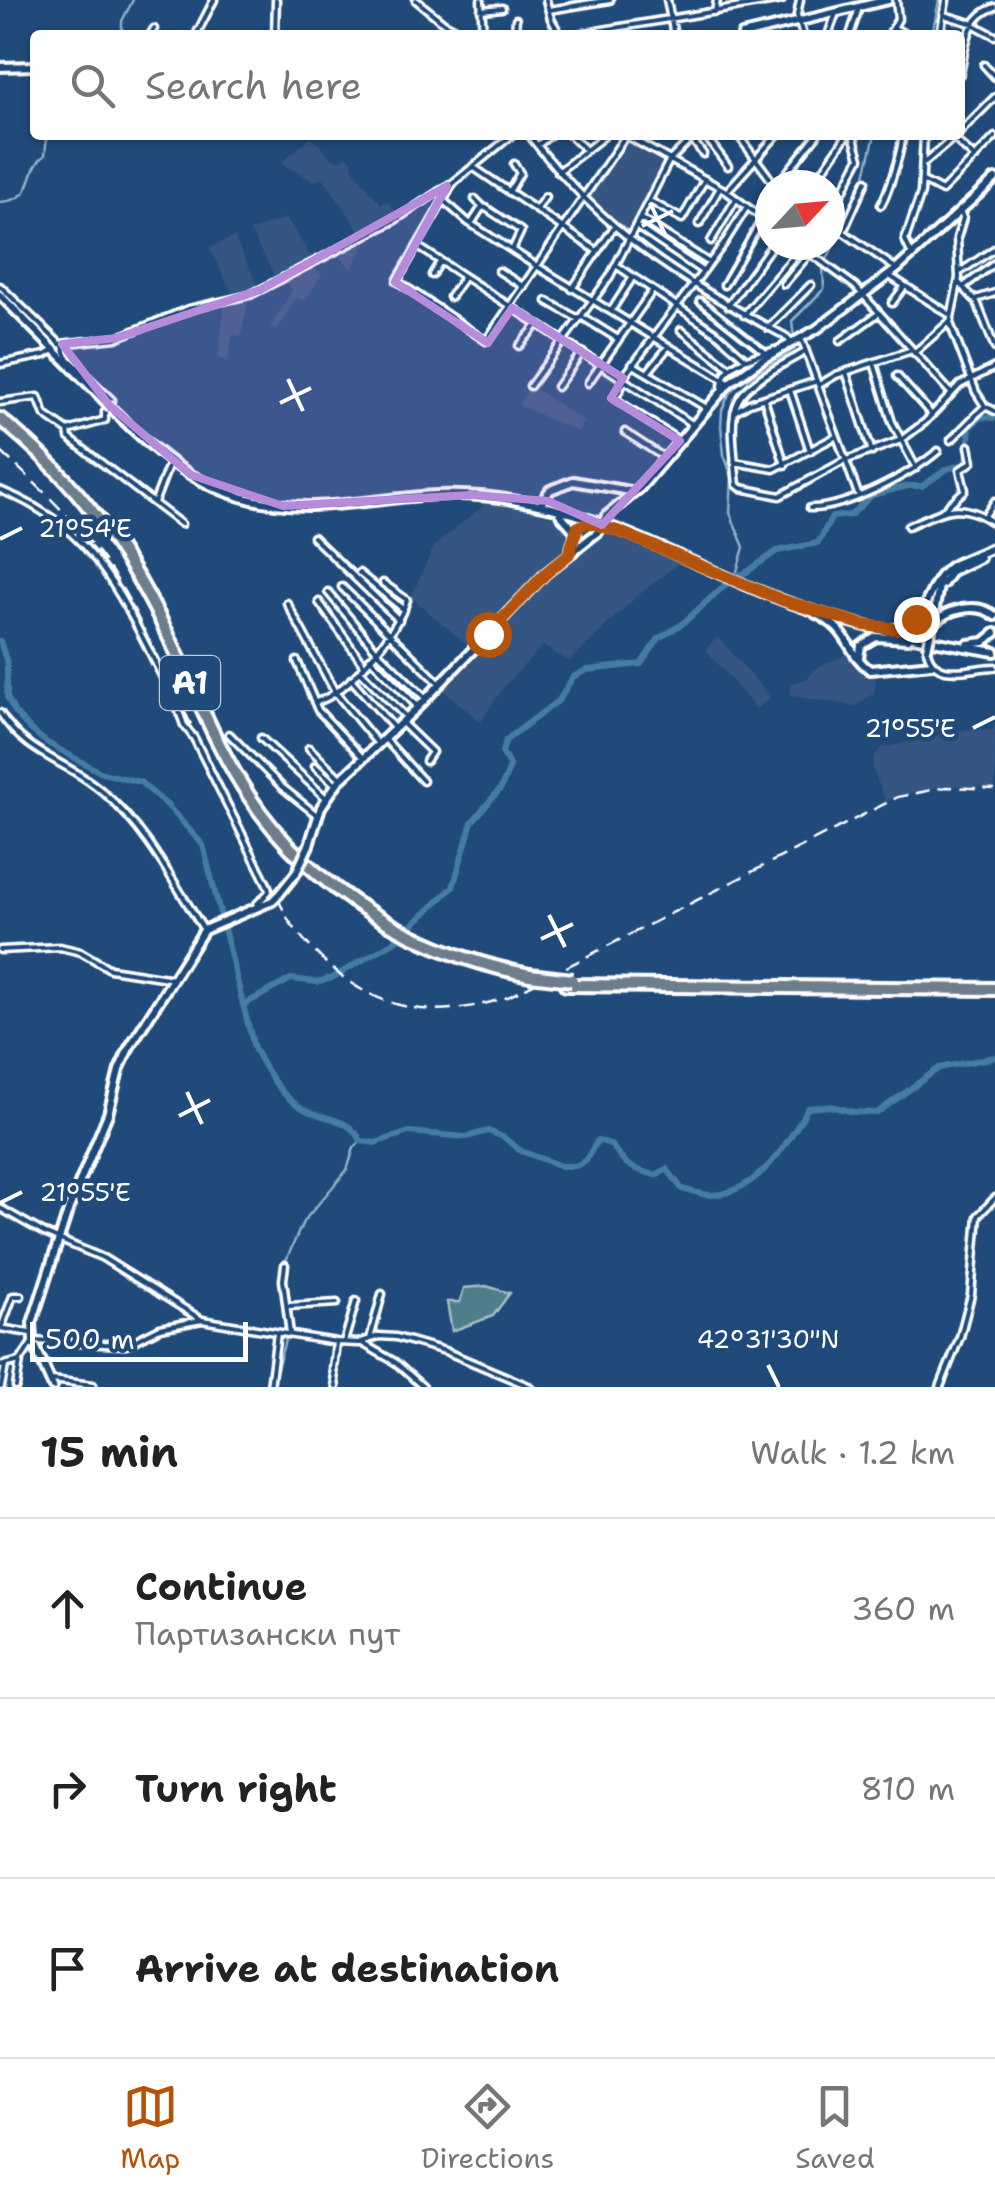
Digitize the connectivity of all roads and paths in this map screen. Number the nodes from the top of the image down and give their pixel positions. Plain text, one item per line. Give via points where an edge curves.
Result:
1 (214, 0) edge
2 (276, 0) edge
3 (416, 0) edge
4 (481, 0) edge
5 (546, 0) edge
6 (610, 0) edge
7 (666, 0) edge
8 (717, 0) edge
9 (782, 0) edge
10 (800, 0) edge
11 (892, 0) edge
12 (946, 0) edge
13 (772, 1) edge
14 (874, 2) edge
15 (995, 7) edge
16 (502, 8) dead end
17 (859, 8) junction
18 (481, 10) junction
19 (549, 10) junction
20 (715, 12) junction
21 (836, 13) junction
22 (944, 15) junction
23 (516, 19) dead end
24 (670, 19) junction
25 (798, 22) junction
26 (971, 23) junction
27 (894, 28) joint
28 (199, 30) edge
29 (276, 30) edge
30 (456, 30) edge
31 (484, 30) edge
32 (515, 30) edge
33 (558, 30) edge
34 (603, 30) edge
35 (673, 30) edge
36 (764, 30) edge
37 (801, 30) edge
38 (830, 30) edge
39 (852, 30) edge
40 (898, 30) edge
41 (941, 30) edge
42 (995, 36) edge
43 (965, 51) edge
44 (984, 65) dead end
45 (0, 66) edge
46 (30, 66) edge
47 (995, 77) edge
48 (995, 98) edge
49 (965, 126) edge
50 (995, 137) edge
51 (506, 140) edge
52 (533, 140) edge
53 (544, 140) edge
54 (575, 140) edge
55 (599, 140) edge
56 (622, 140) edge
57 (634, 140) edge
58 (689, 140) edge
59 (695, 140) edge
60 (709, 140) edge
61 (742, 140) edge
62 (771, 140) edge
63 (812, 140) edge
64 (846, 140) edge
65 (852, 140) edge
66 (902, 140) edge
67 (924, 140) edge
68 (949, 140) edge
69 (959, 140) edge
70 (537, 145) junction
71 (586, 150) junction
72 (703, 154) dead end
73 (974, 158) junction
74 (757, 160) junction
75 (669, 161) junction
76 (924, 163) junction
77 (514, 164) dead end
78 (728, 166) dead end
79 (473, 167) junction
80 (765, 170) edge
81 (788, 170) edge
82 (824, 170) edge
83 (558, 172) junction
84 (706, 179) junction
85 (995, 179) edge
86 (923, 180) junction
87 (866, 181) dead end
88 (845, 187) edge
89 (448, 188) junction
90 (723, 190) junction
91 (509, 192) junction
92 (545, 197) dead end
93 (581, 198) junction
94 (475, 199) dead end
95 (736, 199) junction
96 (650, 200) junction
97 (444, 201) junction
98 (881, 205) dead end
99 (747, 206) junction
100 (484, 207) junction
101 (536, 210) junction
102 (755, 212) edge
103 (960, 213) junction
104 (641, 218) junction
105 (471, 224) junction
106 (700, 224) dead end
107 (614, 227) junction
108 (636, 227) junction
109 (562, 228) junction
110 (755, 232) edge
111 (630, 241) junction
112 (711, 241) dead end
113 (417, 246) junction
114 (994, 249) edge
115 (512, 250) junction
116 (598, 251) junction
117 (912, 257) junction
118 (761, 260) edge
119 (790, 260) edge
120 (803, 260) edge
121 (820, 260) edge
122 (440, 262) junction
123 (708, 262) junction
124 (995, 263) edge
125 (616, 266) junction
126 (538, 267) junction
127 (896, 269) junction
128 (499, 271) dead end
129 (702, 271) junction
130 (959, 273) junction
131 (888, 275) junction
132 (432, 276) dead end
133 (464, 277) junction
134 (633, 277) junction
135 (693, 284) junction
136 (784, 284) dead end
137 (724, 285) dead end
138 (811, 285) dead end
139 (961, 285) junction
140 (0, 286) edge
141 (905, 286) junction
142 (524, 287) junction
143 (572, 288) junction
144 (653, 290) junction
145 (861, 293) junction
146 (995, 293) edge
147 (0, 294) edge
148 (450, 297) dead end
149 (975, 299) junction
150 (547, 301) dead end
151 (592, 301) junction
152 (700, 301) dead end
153 (892, 304) dead end
154 (676, 305) junction
155 (728, 306) junction
156 (512, 308) junction
157 (611, 311) junction
158 (880, 313) junction
159 (950, 314) junction
160 (744, 316) junction
161 (579, 318) junction
162 (630, 322) junction
163 (950, 323) junction
164 (538, 324) junction
165 (768, 328) junction
166 (681, 330) dead end
167 (653, 335) junction
168 (563, 340) junction
169 (618, 340) junction
170 (797, 340) junction
171 (840, 341) dead end
172 (519, 346) dead end
173 (669, 346) junction
174 (58, 347) junction
175 (783, 348) junction
176 (995, 348) edge
177 (913, 351) junction
178 (582, 352) junction
179 (805, 352) junction
180 (766, 353) junction
181 (746, 359) junction
182 (874, 363) junction
183 (0, 364) edge
184 (601, 364) junction
185 (632, 364) junction
186 (995, 367) edge
187 (730, 368) junction
188 (648, 372) junction
189 (846, 372) junction
190 (896, 376) dead end
191 (624, 378) junction
192 (972, 379) junction
193 (588, 383) dead end
194 (818, 383) junction
195 (724, 384) junction
196 (530, 386) dead end
197 (557, 387) dead end
198 (790, 390) junction
199 (951, 393) junction
200 (741, 394) junction
201 (764, 399) junction
202 (0, 402) edge
203 (748, 404) junction
204 (109, 405) junction
205 (985, 406) junction
206 (705, 407) junction
207 (995, 411) edge
208 (734, 412) junction
209 (932, 415) junction
210 (0, 423) edge
211 (692, 424) junction
212 (68, 431) junction
213 (625, 432) dead end
214 (835, 437) junction
215 (900, 440) junction
216 (951, 440) dead end
217 (680, 441) junction
218 (969, 446) dead end
219 (810, 451) junction
220 (872, 452) junction
221 (938, 452) dead end
222 (666, 459) junction
223 (170, 462) junction
224 (734, 462) junction
225 (844, 462) junction
226 (785, 465) junction
227 (916, 468) junction
228 (0, 490) edge
229 (617, 490) junction
230 (636, 492) junction
231 (858, 494) junction
232 (963, 494) junction
233 (547, 496) junction
234 (626, 500) junction
235 (995, 501) edge
236 (154, 503) junction
237 (967, 504) junction
238 (540, 505) junction
239 (553, 508) junction
240 (810, 508) dead end
241 (939, 512) junction
242 (985, 516) junction
243 (595, 522) junction
244 (181, 524) dead end
245 (995, 524) edge
246 (908, 526) dead end
247 (576, 533) junction
248 (313, 536) dead end
249 (593, 539) junction
250 (995, 549) edge
251 (569, 554) junction
252 (955, 564) junction
253 (360, 573) dead end
254 (382, 582) dead end
255 (342, 587) dead end
256 (328, 592) dead end
257 (939, 592) junction
258 (319, 602) dead end
259 (787, 602) junction
260 (287, 603) dead end
261 (949, 609) junction
262 (404, 610) junction
263 (958, 610) junction
264 (934, 612) junction
265 (995, 616) edge
266 (399, 620) junction
267 (864, 625) junction
268 (932, 625) junction
269 (995, 633) edge
270 (388, 636) junction
271 (919, 638) junction
272 (952, 644) junction
273 (376, 650) junction
274 (927, 650) junction
275 (995, 652) edge
276 (370, 658) junction
277 (297, 660) dead end
278 (862, 664) junction
279 (919, 664) junction
280 (932, 664) junction
281 (362, 668) junction
282 (995, 668) edge
283 (351, 679) junction
284 (440, 684) junction
285 (334, 692) junction
286 (426, 699) junction
287 (316, 702) junction
288 (418, 707) junction
289 (0, 712) edge
290 (404, 720) junction
291 (394, 729) junction
292 (229, 734) dead end
293 (261, 738) dead end
294 (381, 741) junction
295 (309, 748) dead end
296 (363, 758) junction
297 (426, 761) dead end
298 (315, 766) dead end
299 (424, 781) dead end
300 (338, 782) junction
301 (326, 798) junction
302 (318, 816) junction
303 (255, 908) junction
304 (204, 930) junction
305 (0, 950) edge
306 (174, 979) junction
307 (995, 987) edge
308 (995, 1198) edge
309 (0, 1208) edge
310 (59, 1239) junction
311 (285, 1266) dead end
312 (382, 1294) dead end
313 (21, 1296) dead end
314 (356, 1300) dead end
315 (338, 1303) dead end
316 (289, 1306) junction
317 (202, 1320) junction
318 (1, 1328) edge
319 (276, 1333) junction
320 (288, 1334) junction
321 (32, 1337) junction
322 (370, 1339) junction
323 (336, 1342) junction
324 (344, 1342) junction
325 (362, 1342) junction
326 (20, 1361) junction
327 (3, 1366) edge
328 (53, 1384) edge
329 (93, 1385) edge
330 (2, 1387) edge
331 (16, 1387) edge
332 (270, 1387) edge
333 (336, 1387) edge
334 (422, 1387) edge
335 (530, 1387) edge
336 (940, 1387) edge

1 - 28 street
2 - 29 street
3 - 30 street
4 - 18 street
5 - 19 street
6 - 19 street
7 - 24 street
8 - 20 street
9 - 13 street
10 - 25 street
11 - 14 main road
11 - 27 street
12 - 22 street
13 - 20 street
14 - 17 main road
15 - 26 street
16 - 18 street
17 - 21 main road
17 - 39 street
18 - 31 street
19 - 33 street
20 - 24 street
21 - 25 main road
21 - 38 street
22 - 26 street
22 - 41 street
23 - 32 street
24 - 34 street
24 - 35 street
25 - 36 main road
25 - 37 street
26 - 42 street
26 - 43 street
27 - 40 street
44 - 47 street
45 - 46 main road
48 - 49 street
50 - 73 street
51 - 79 street
52 - 70 street
53 - 70 street
54 - 71 street
55 - 71 street
56 - 93 street
57 - 75 street
58 - 75 street
59 - 72 street
60 - 78 street
61 - 74 street
62 - 74 street
63 - 81 street
64 - 82 street
65 - 88 street via 860,158
66 - 98 street
67 - 76 street
68 - 76 street
69 - 73 street
70 - 83 street
71 - 83 street
73 - 86 street via 942,191
74 - 80 street
74 - 90 street
75 - 84 street
75 - 96 street
76 - 86 street
77 - 91 street via 520,174
79 - 89 street
79 - 91 street
83 - 93 street
84 - 90 street
84 - 96 street via 682,219
85 - 103 main road
86 - 117 street via 904,240
87 - 127 street via 843,232
89 - 97 street
89 - 174 street via 260,290 116,338
90 - 95 street
90 - 106 street
91 - 101 street
92 - 101 street
93 - 107 street
93 - 109 street
94 - 100 street
95 - 99 street
95 - 112 street
96 - 104 street
97 - 105 street
97 - 113 street
99 - 102 street
99 - 123 street
100 - 105 street
100 - 115 street via 521,231
101 - 109 street
103 - 117 main road
103 - 130 street
104 - 108 street
104 - 123 street
105 - 115 street
107 - 111 street
107 - 116 street
108 - 111 street
108 - 129 street
109 - 116 street
109 - 126 street
110 - 137 street
111 - 125 street
111 - 135 street
113 - 122 street
113 - 156 street via 397,282 489,341
114 - 130 street
115 - 126 street
116 - 143 street
117 - 127 main road
118 - 155 street
119 - 160 street
120 - 136 street
121 - 145 street
122 - 132 street
122 - 133 street
123 - 129 street
124 - 139 street
125 - 134 street
125 - 151 street
126 - 142 street
126 - 143 street
127 - 131 main road
128 - 142 street
129 - 135 street
130 - 139 street
131 - 141 street
131 - 145 main road
133 - 148 street
133 - 156 street
134 - 144 street
134 - 157 street
135 - 154 street
135 - 155 street
138 - 165 street
139 - 149 street
139 - 159 street
140 - 174 street
141 - 153 street
141 - 159 street
142 - 156 street
143 - 151 street
144 - 154 street
144 - 162 street
145 - 158 street
145 - 170 main road
146 - 149 street
147 - 174 main road
149 - 176 street
150 - 161 street
151 - 157 street
151 - 161 street
152 - 180 street
154 - 167 street
154 - 181 street
155 - 160 street
156 - 164 street
157 - 162 street
158 - 171 street
158 - 177 street
159 - 163 street
160 - 165 street
161 - 168 street
161 - 169 street
162 - 167 street
162 - 169 street
163 - 177 street
163 - 192 street
164 - 168 street
164 - 172 street
165 - 170 street
166 - 187 street
167 - 173 street
167 - 185 street
168 - 178 street
168 - 196 street
169 - 184 street
170 - 175 main road
170 - 179 street
173 - 188 street
173 - 195 street
174 - 183 street
174 - 204 main road
175 - 180 street
175 - 195 main road
177 - 182 street
177 - 199 street
178 - 184 street
178 - 197 street
179 - 194 street
179 - 200 street
180 - 181 street
181 - 187 street
182 - 189 street
182 - 215 street
184 - 191 street
184 - 193 street
185 - 188 street
185 - 191 street
186 - 192 street
187 - 195 street
188 - 206 street
189 - 194 street
189 - 220 street
190 - 209 street
191 - 211 street
191 - 217 street via 614,397
192 - 199 street
192 - 205 street
194 - 198 street
194 - 214 street
195 - 206 main road
198 - 201 street
198 - 219 street
199 - 209 street
200 - 203 street
200 - 208 street
201 - 203 street
201 - 226 street
202 - 212 street via 36,396 47,417
203 - 208 street
204 - 212 street via 102,421
204 - 223 main road
205 - 207 street
205 - 216 street
206 - 211 main road
208 - 224 street
209 - 215 street
210 - 307 highway, A1, bridge via 75,496 123,562 253,812 307,871 352,906 466,958 569,982
211 - 217 main road
212 - 236 street
213 - 222 street
214 - 219 street
214 - 225 street
215 - 220 street
215 - 227 street
217 - 222 main road
218 - 232 street via 972,462 960,470
219 - 226 street
220 - 225 street
221 - 227 street
222 - 230 main road
223 - 236 street
223 - 238 main road via 236,496 283,506 453,495
224 - 225 street via 737,485 770,496
224 - 226 street via 766,470
225 - 231 street
227 - 231 street
228 - 303 street via 68,529 97,556 118,590 268,886
229 - 230 main road
229 - 233 main road via 573,481
229 - 234 main road
230 - 234 main road
231 - 240 street
232 - 237 street
232 - 241 street
233 - 238 main road
233 - 239 main road
234 - 249 main road, bridge
235 - 242 street
236 - 244 street
237 - 241 street
237 - 242 street
238 - 239 main road
239 - 243 main road
239 - 247 main road
241 - 246 street
242 - 245 street
243 - 247 main road via 583,523
243 - 259 main road
247 - 249 main road
247 - 251 main road
248 - 266 street
249 - 251 main road
250 - 252 main road
250 - 257 main road via 952,572
251 - 284 main road
252 - 257 main road
252 - 267 main road via 938,578 911,624
253 - 262 street
254 - 262 street via 406,600
255 - 270 street
256 - 273 street
257 - 261 main road
257 - 264 main road
258 - 281 street
259 - 267 main road
259 - 278 main road via 832,622
260 - 285 street
261 - 263 main road
261 - 264 main road
262 - 266 street
263 - 265 main road via 982,608
263 - 268 main road
264 - 268 main road
266 - 270 street
267 - 271 main road
268 - 274 main road, bridge
269 - 272 main road via 979,644
270 - 273 street
270 - 284 street
271 - 272 main road
271 - 278 main road via 868,640 860,650
272 - 275 main road
273 - 276 street
273 - 286 street
274 - 279 main road
274 - 280 street
276 - 281 street
276 - 288 street
277 - 287 street
278 - 279 main road via 875,671
279 - 280 main road
280 - 282 street via 947,672
281 - 283 street
281 - 290 street
283 - 285 street
283 - 291 street
284 - 286 main road
285 - 287 street
285 - 294 street
286 - 288 main road
287 - 296 street
288 - 290 main road
289 - 304 street via 22,742 128,814
290 - 291 main road
290 - 297 street via 432,752
291 - 294 main road
292 - 302 street
293 - 301 street
294 - 296 main road
294 - 299 street
295 - 300 street
296 - 300 main road
298 - 300 street
300 - 301 main road
301 - 302 main road
302 - 303 main road, bridge via 296,873 272,901
303 - 304 main road
304 - 306 main road
305 - 306 street via 60,947 120,972
306 - 310 main road via 129,1048
308 - 336 street via 978,1216 972,1296
309 - 310 street
310 - 317 street via 104,1258
310 - 321 main road
311 - 316 street
312 - 322 street
313 - 318 street via 12,1298
314 - 324 street
315 - 316 street
316 - 320 street
317 - 319 street
317 - 321 street via 164,1327 126,1345
318 - 321 street
319 - 320 street
319 - 332 street
320 - 323 street
321 - 326 street
321 - 328 main road
322 - 325 street
322 - 335 street via 384,1335 445,1351
323 - 324 street
323 - 333 street
324 - 325 street
325 - 334 street
326 - 327 street
326 - 331 street
327 - 330 street
328 - 329 street

